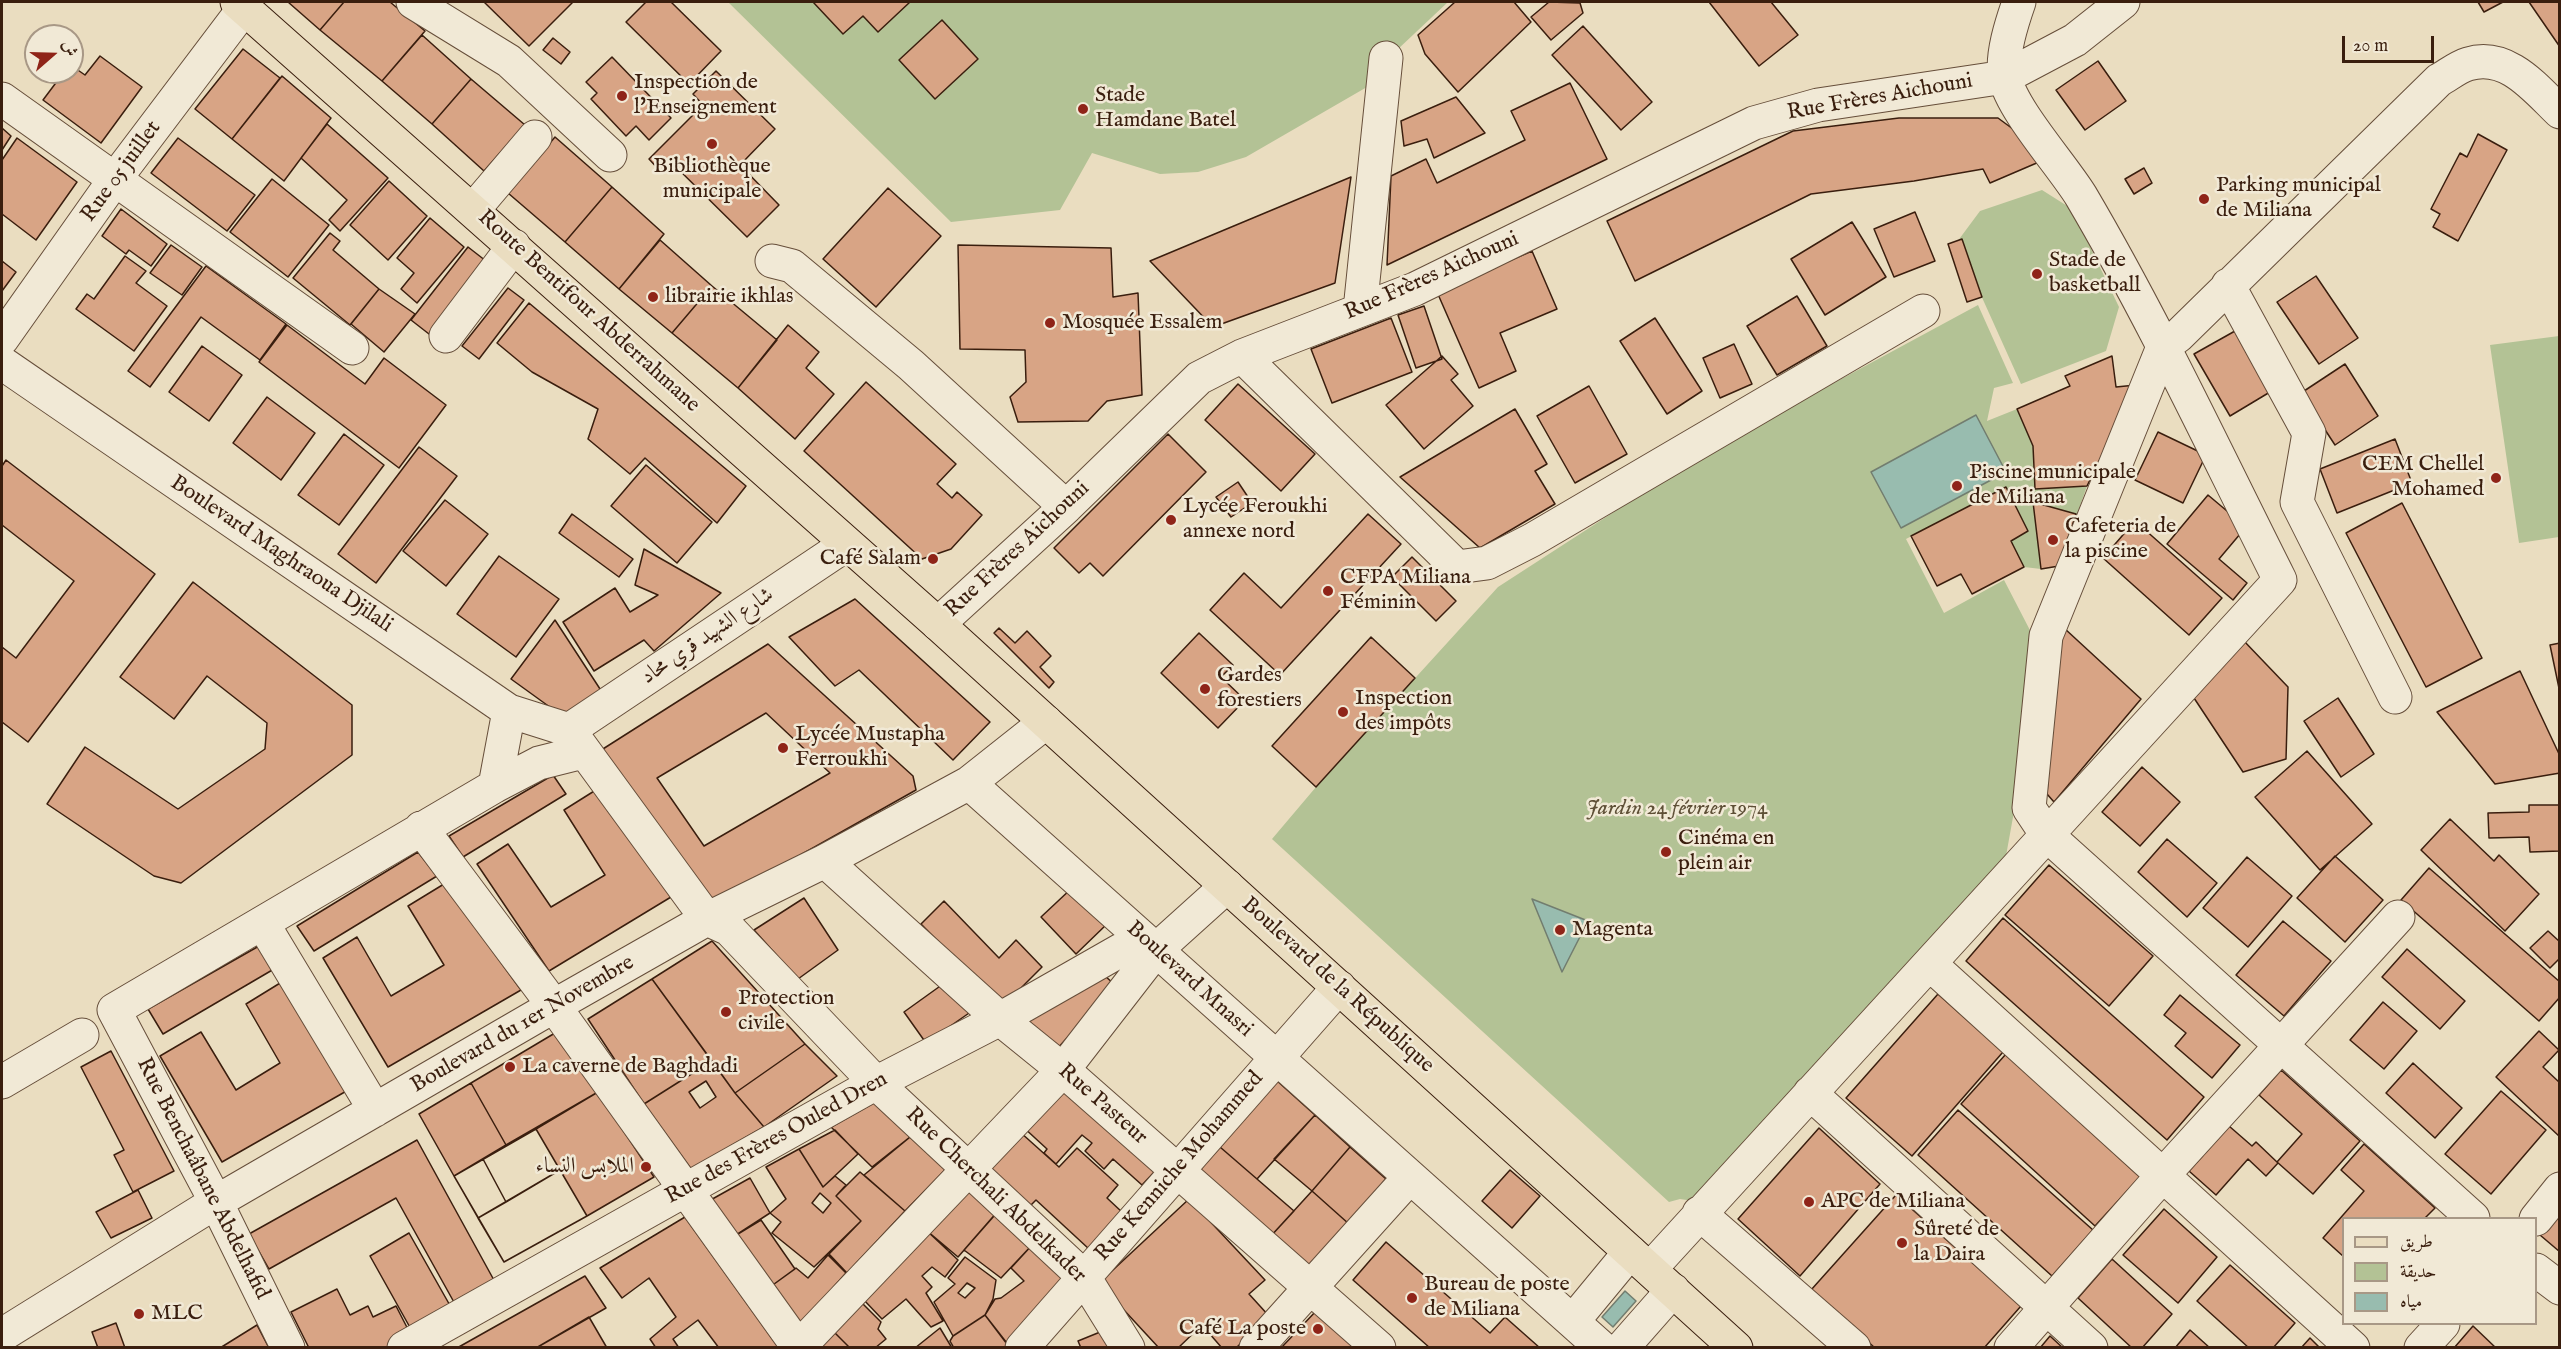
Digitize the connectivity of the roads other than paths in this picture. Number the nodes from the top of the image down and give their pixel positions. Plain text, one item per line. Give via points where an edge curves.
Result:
1 (413, 2) edge
2 (2019, 2) edge
3 (2123, 2) edge
4 (242, 3) edge
5 (1386, 58) dead end
6 (2005, 77) junction
7 (2, 99) edge
8 (2559, 112) edge
9 (535, 137) dead end
10 (610, 155) dead end
11 (115, 179) junction
12 (473, 210) junction
13 (514, 246) junction
14 (772, 261) dead end
15 (2228, 285) junction
16 (1360, 310) junction
17 (1923, 311) dead end
18 (446, 336) dead end
19 (2, 339) edge
20 (2163, 347) junction
21 (352, 348) dead end
22 (1242, 356) junction
23 (2, 363) edge
24 (1066, 507) junction
25 (847, 544) junction
26 (938, 624) junction
27 (2395, 698) dead end
28 (510, 711) junction
29 (1046, 722) junction
30 (576, 741) junction
31 (969, 783) junction
32 (495, 786) junction
33 (421, 828) junction
34 (2047, 835) junction
35 (825, 861) junction
36 (1227, 886) junction
37 (2398, 917) dead end
38 (707, 919) junction
39 (263, 924) junction
40 (1156, 950) junction
41 (1930, 964) junction
42 (1339, 987) junction
43 (554, 1006) junction
44 (1000, 1019) junction
45 (82, 1035) dead end
46 (2282, 1046) junction
47 (1276, 1058) junction
48 (1063, 1070) junction
49 (2, 1082) edge
50 (876, 1083) junction
51 (1810, 1093) junction
52 (375, 1110) junction
53 (969, 1167) junction
54 (1177, 1171) junction
55 (2163, 1175) junction
56 (1409, 1178) junction
57 (685, 1189) junction
58 (2559, 1189) edge
59 (216, 1202) junction
60 (1700, 1213) junction
61 (2472, 1217) edge
62 (2537, 1217) edge
63 (1651, 1270) junction
64 (2537, 1272) edge
65 (1084, 1276) junction
66 (1311, 1287) junction
67 (2559, 1288) edge
68 (2046, 1306) junction
69 (1573, 1322) junction
70 (2441, 1325) edge
71 (6, 1337) edge
72 (1604, 1346) edge
73 (288, 1347) edge
74 (404, 1347) edge
75 (799, 1347) edge
76 (1022, 1347) edge
77 (1128, 1347) edge
78 (1257, 1347) edge
79 (1379, 1347) edge
80 (1736, 1347) edge
81 (1854, 1347) edge
82 (2011, 1347) edge
83 (2091, 1347) edge
84 (2353, 1347) edge
85 (2421, 1347) edge

1 - 10 street via 509,61
2 - 6 street via 2008,35
3 - 6 street, Rue Frères Aichouni via 2075,39
4 - 11 street, Rue 05 juillet
4 - 12 main road, Route Bentifour Abderrahmane
5 - 16 street
6 - 16 street, Rue Frères Aichouni via 1818,105 1754,123 1415,289
6 - 20 street via 2018,105 2080,195
7 - 11 street
8 - 15 street via 2518,73 2496,62 2469,64 2439,80
9 - 12 street
11 - 19 street, Rue 05 juillet
11 - 21 street
12 - 13 main road, Route Bentifour Abderrahmane
13 - 18 street
13 - 25 main road, Route Bentifour Abderrahmane
14 - 24 street via 792,266 911,365
15 - 20 street
15 - 27 street via 2309,433 2297,502
16 - 22 street, Rue Frères Aichouni
17 - 22 street via 1532,540 1487,563 1457,567
20 - 34 street via 2046,636 2029,808
20 - 34 street via 2280,580
22 - 24 street, Rue Frères Aichouni via 1199,378
23 - 28 street, Boulevard Maghraoua Djilali
24 - 26 street, Rue Frères Aichouni
25 - 26 main road, Route Bentifour Abderrahmane
25 - 30 street, شارع الشهيد قري محاد
26 - 29 main road, Boulevard de la République
28 - 30 street, Boulevard Maghraoua Djilali
28 - 32 street
29 - 31 street, Boulevard du 1er Novembre
29 - 36 main road, Boulevard de la République
30 - 32 street
30 - 38 street, Rue Cherchali Abdelkader
31 - 35 street, Boulevard du 1er Novembre
31 - 40 street, Boulevard Mnasri
32 - 33 street
33 - 39 street
33 - 43 street
34 - 41 street
34 - 46 street
35 - 38 street, Boulevard du 1er Novembre
35 - 44 street, Rue Pasteur
36 - 40 street
36 - 42 main road, Boulevard de la République
37 - 46 street
38 - 43 street, Boulevard du 1er Novembre
38 - 50 street, Rue Cherchali Abdelkader via 729,929
39 - 52 street
39 - 59 street, Rue Benchaâbane Abdelhafid via 114,1010
40 - 44 street, Rue des Frères Ouled Dren via 1121,950
40 - 47 street, Boulevard Mnasri
40 - 48 street
41 - 51 street
41 - 55 street
42 - 47 street, Rue Kenniche Mohammed
42 - 63 main road, Boulevard de la République
43 - 52 street, Boulevard du 1er Novembre
43 - 57 street
44 - 48 street, Rue Pasteur
44 - 50 street, Rue des Frères Ouled Dren
45 - 49 street
46 - 55 street
46 - 61 street
47 - 54 street, Rue Kenniche Mohammed
47 - 56 street, Boulevard Mnasri
48 - 53 street
48 - 54 street, Rue Pasteur
50 - 53 street, Rue Cherchali Abdelkader
50 - 57 street, Rue des Frères Ouled Dren
51 - 60 street
51 - 68 street
52 - 59 street, Boulevard du 1er Novembre
53 - 65 street, Rue Cherchali Abdelkader
53 - 75 street
54 - 65 street, Rue Kenniche Mohammed
54 - 66 street, Rue Pasteur
55 - 68 street
55 - 84 street
56 - 66 street
56 - 69 street, Boulevard Mnasri
57 - 74 street, Rue des Frères Ouled Dren
57 - 75 street
58 - 62 street
59 - 71 street, Boulevard du 1er Novembre
59 - 73 street, Rue Benchaâbane Abdelhafid
60 - 63 street
60 - 81 street
63 - 69 street
63 - 72 street
63 - 80 main road, Boulevard de la République
64 - 67 street
65 - 76 street, Rue Kenniche Mohammed
65 - 77 street, Rue Cherchali Abdelkader
66 - 78 street
66 - 79 street, Rue Pasteur
68 - 82 street
68 - 83 street
69 - 72 street, Boulevard Mnasri
70 - 85 street

